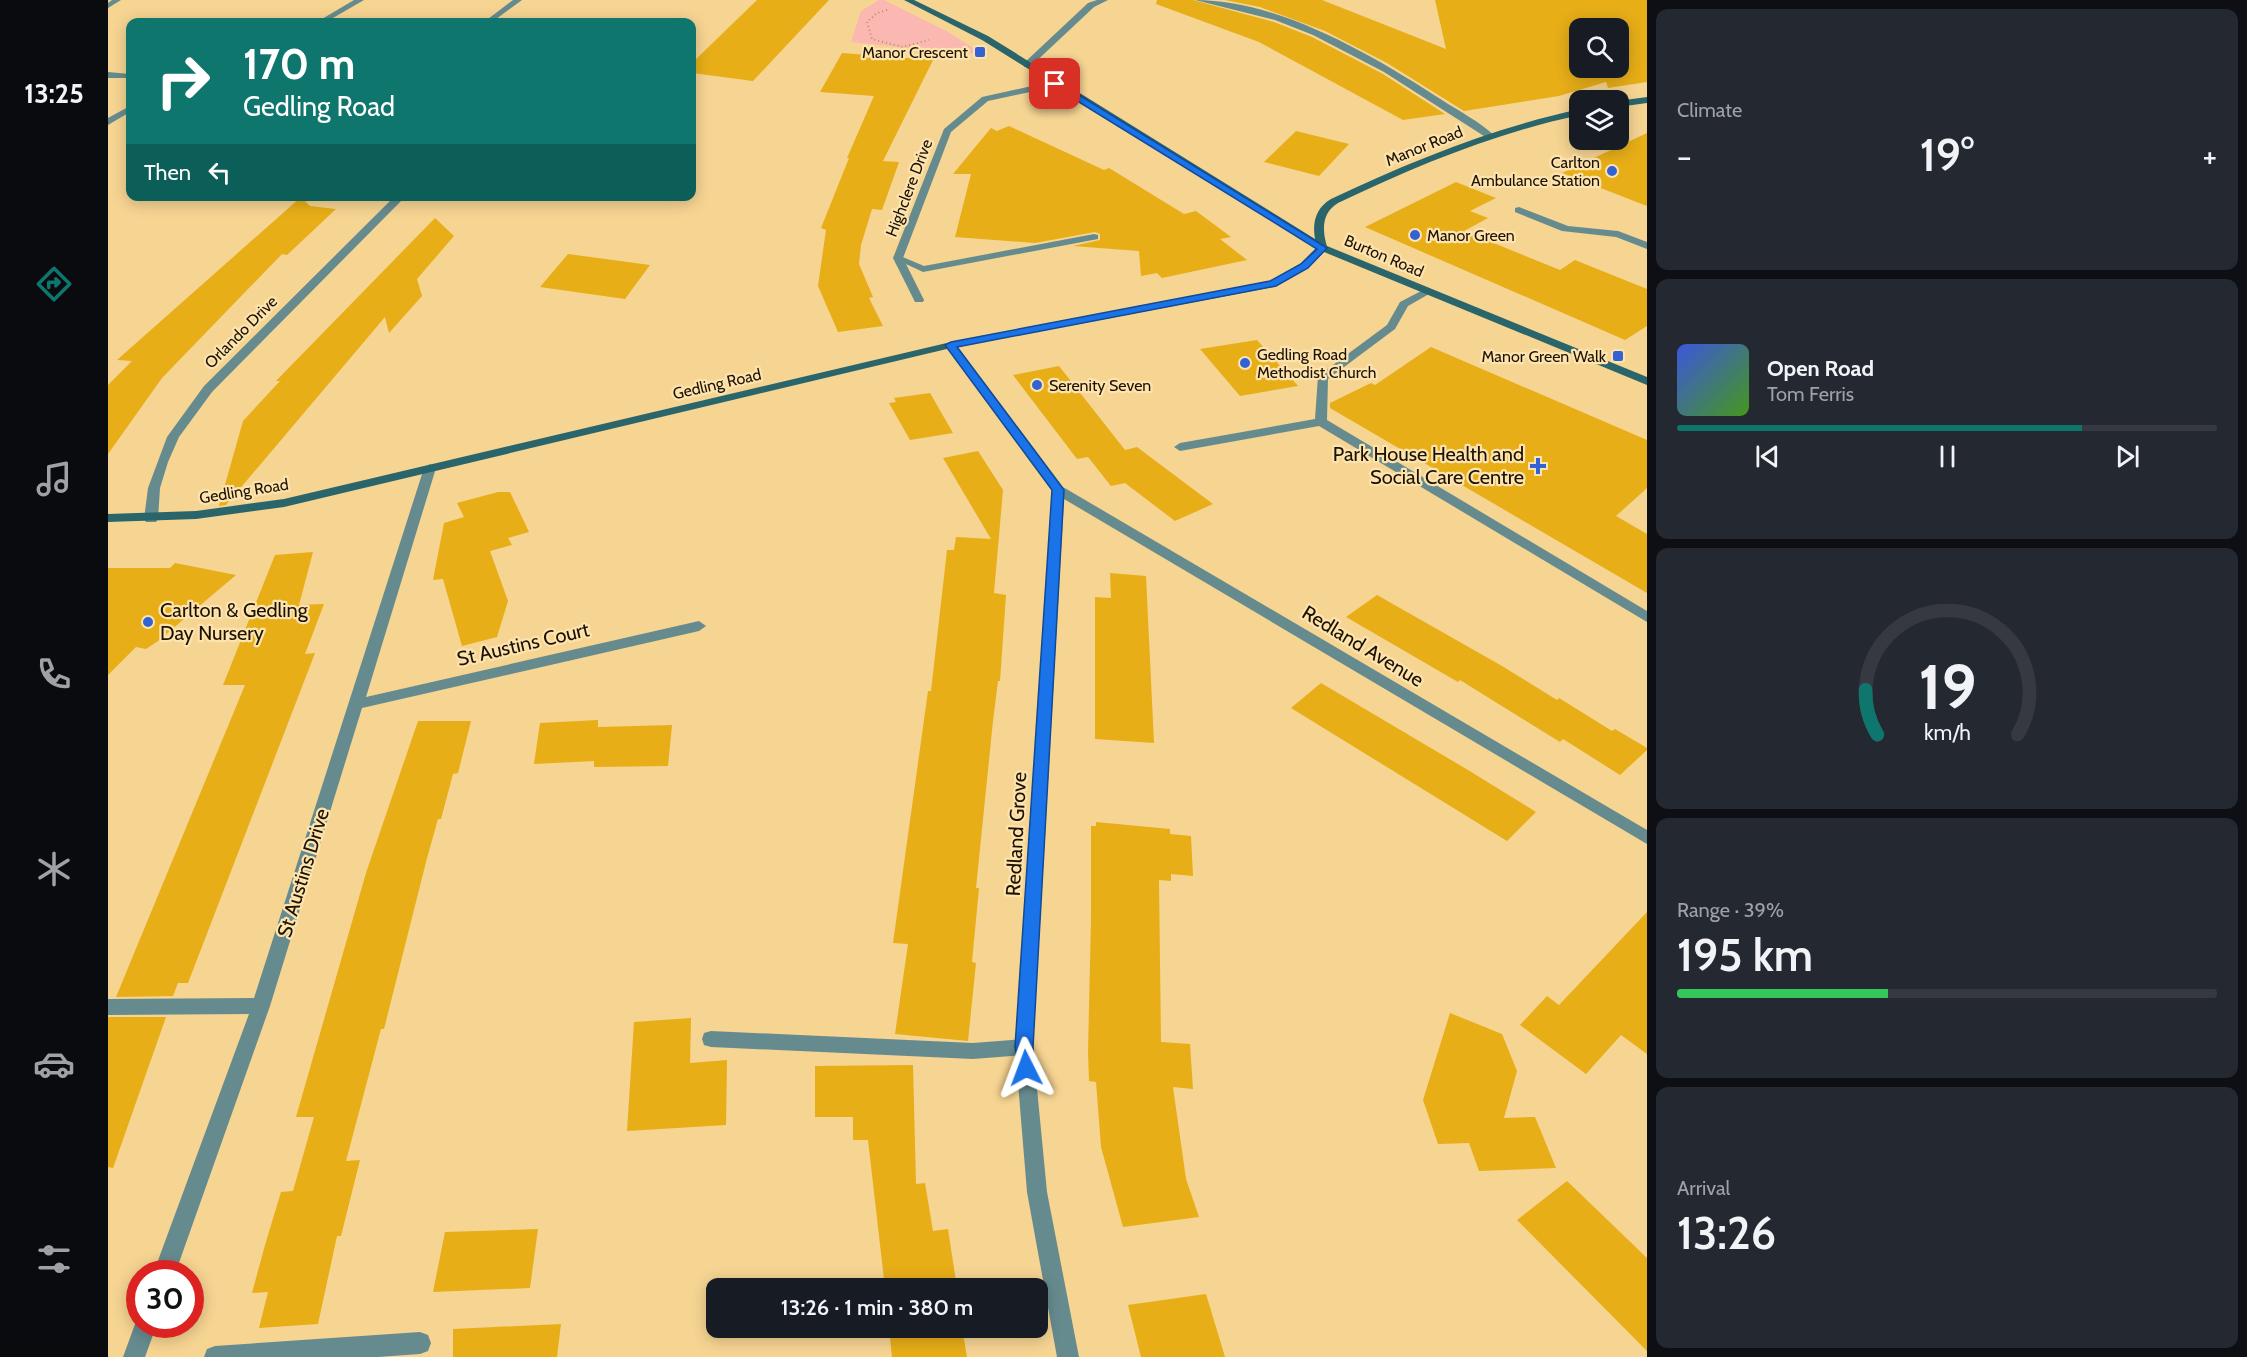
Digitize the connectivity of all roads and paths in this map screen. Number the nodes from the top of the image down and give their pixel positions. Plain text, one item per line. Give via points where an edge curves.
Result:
1 (117, 0) edge
2 (360, 0) edge
3 (518, 0) edge
4 (908, 0) edge
5 (1104, 0) edge
6 (1199, 0) edge
7 (108, 6) edge
8 (882, 11) dead end
9 (328, 18) edge
10 (493, 18) edge
11 (935, 38) dead end
12 (1027, 65) junction
13 (108, 75) edge
14 (126, 76) edge
15 (1055, 84) junction
16 (1647, 100) edge
17 (1629, 102) edge
18 (126, 111) edge
19 (1569, 115) edge
20 (108, 122) edge
21 (1490, 136) junction
22 (396, 201) edge
23 (1519, 210) dead end
24 (1094, 237) dead end
25 (1647, 246) edge
26 (1322, 248) junction
27 (898, 258) junction
28 (1425, 292) junction
29 (920, 300) dead end
30 (951, 345) junction
31 (1647, 381) edge
32 (1321, 422) junction
33 (1180, 447) dead end
34 (430, 468) junction
35 (1058, 490) junction
36 (108, 518) edge
37 (151, 519) junction
38 (1647, 617) edge
39 (699, 626) dead end
40 (357, 704) junction
41 (1647, 838) edge
42 (108, 1006) edge
43 (261, 1006) junction
44 (711, 1039) dead end
45 (1024, 1047) junction
46 (169, 1260) edge
47 (141, 1338) edge
48 (420, 1343) dead end
49 (134, 1357) edge
50 (215, 1357) edge
51 (1068, 1357) edge

1 - 7 street
2 - 9 street
3 - 10 street
4 - 12 street, Burton Road via 985,38
5 - 12 street via 1090,5
6 - 21 street via 1259,12 1333,40 1383,66
8 - 11 path via 867,22 872,39 902,47
12 - 15 street, Burton Road
13 - 14 street
15 - 26 street, Burton Road
15 - 27 street, Highclere Drive via 985,99 947,131
16 - 17 street
18 - 20 street
19 - 21 street, Manor Road
21 - 26 street, Manor Road via 1401,170 1325,207 1318,234
22 - 37 street, Orlando Drive via 208,389 173,437 162,462
23 - 25 street via 1566,229 1618,234
24 - 27 street via 923,269
26 - 28 street, Burton Road
26 - 30 street, Gedling Road via 1305,266 1273,284
27 - 29 street, Highclere Drive
28 - 31 street, Burton Road
28 - 32 street via 1404,304 1391,327 1322,378
30 - 34 street, Gedling Road
30 - 35 street
32 - 33 street
32 - 38 street
34 - 37 street, Gedling Road via 244,510
34 - 40 street, St Austins Drive
35 - 41 street, Redland Avenue
35 - 45 street, Redland Grove
36 - 37 street, Gedling Road
39 - 40 street, St Austins Court
40 - 43 street, St Austins Drive
42 - 43 street
43 - 46 street, St Austins Drive
44 - 45 street via 973,1051
45 - 51 street, Redland Grove via 1037,1192
47 - 49 street
48 - 50 street

